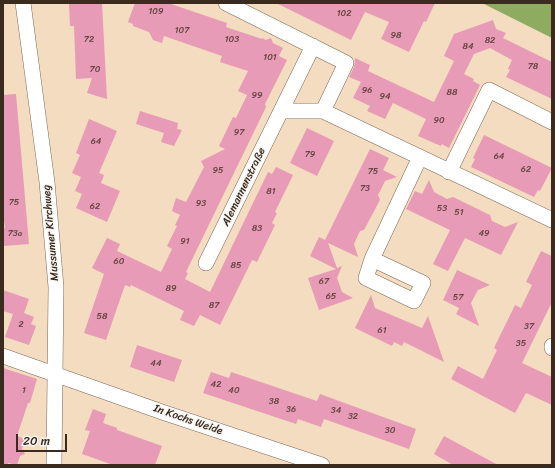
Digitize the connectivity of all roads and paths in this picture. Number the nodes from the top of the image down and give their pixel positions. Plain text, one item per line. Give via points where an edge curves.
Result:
1 (23, 3) edge
2 (226, 3) edge
3 (313, 46) junction
4 (282, 111) junction
5 (323, 111) junction
6 (552, 122) edge
7 (420, 157) junction
8 (449, 172) junction
9 (552, 220) edge
10 (372, 259) dead end
11 (206, 263) dead end
12 (3, 356) edge
13 (55, 374) junction
14 (54, 465) edge
15 (322, 465) edge

1 - 13 street, Mussumer Kirchweg via 47,182 56,287
2 - 3 street
3 - 4 street, Alemannenstraße
3 - 5 street via 346,63
4 - 5 street
4 - 11 street, Alemannenstraße
5 - 7 street
6 - 8 street via 490,90
7 - 8 street
7 - 10 street
8 - 9 street
12 - 13 street, In Kochs Weide
13 - 14 street, Mussumer Kirchweg
13 - 15 street, In Kochs Weide

